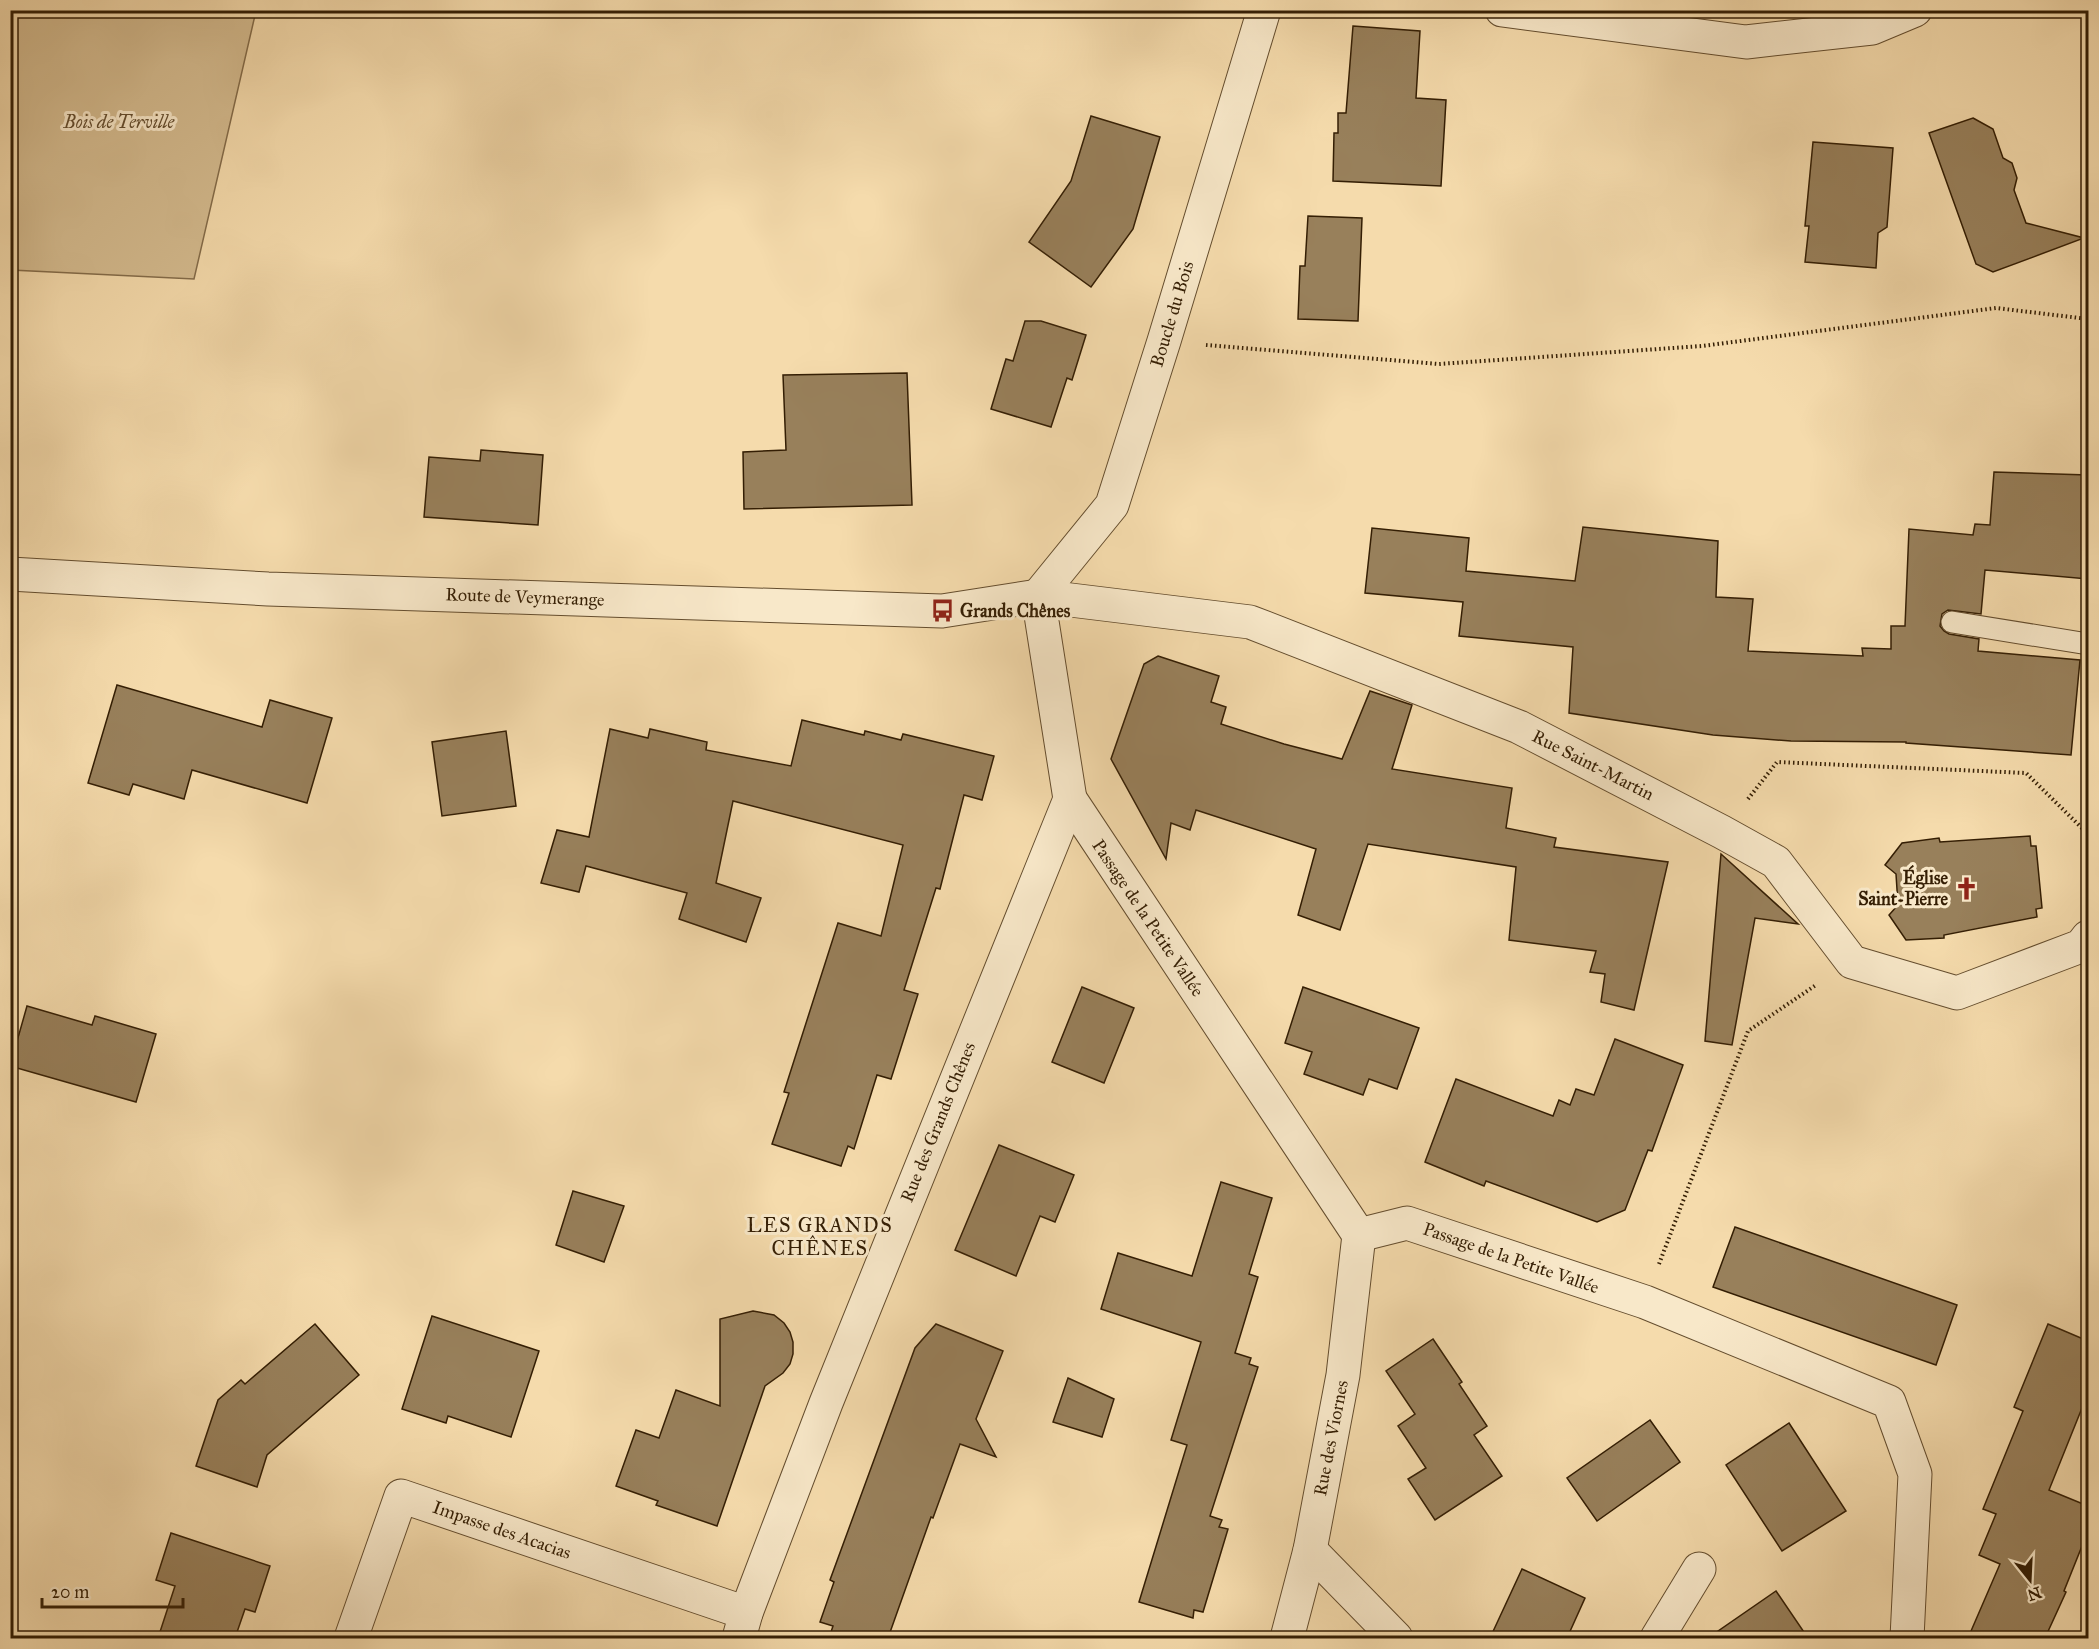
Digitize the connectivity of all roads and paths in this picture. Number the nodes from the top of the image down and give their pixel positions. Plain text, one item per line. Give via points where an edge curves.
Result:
1 (1264, 10) edge
2 (1502, 10) edge
3 (1915, 10) edge
4 (2088, 319) edge
5 (1164, 341) junction
6 (10, 574) edge
7 (1038, 596) junction
8 (1952, 622) dead end
9 (2088, 644) edge
10 (1070, 799) junction
11 (1722, 832) junction
12 (2088, 834) edge
13 (2088, 937) edge
14 (1852, 962) junction
15 (1359, 1235) junction
16 (1645, 1302) junction
17 (1310, 1550) junction
18 (1699, 1569) dead end
19 (742, 1626) edge
20 (351, 1638) edge
21 (1287, 1638) edge
22 (1396, 1638) edge
23 (1657, 1638) edge
24 (1907, 1638) edge

1 - 5 street, Boucle du Bois
2 - 3 street via 1746,42 1872,28
4 - 5 path via 1996,308 1702,346 1439,364
5 - 7 street, Boucle du Bois via 1112,505
6 - 7 street, Route de Veymerange via 268,589 942,611
7 - 10 street
7 - 11 street, Rue Saint-Martin via 1250,622 1519,727
8 - 9 lane
10 - 15 street, Passage de la Petite Vallée
10 - 19 street, Rue des Grands Chênes via 830,1392
11 - 12 path via 1777,762 2026,772
11 - 14 street, Rue Saint-Martin via 1776,862
13 - 14 street via 2080,946 1957,993
14 - 16 path via 1748,1031
15 - 16 street, Passage de la Petite Vallée via 1407,1223
15 - 17 street, Rue des Viornes via 1343,1375
16 - 24 street, Passage de la Petite Vallée via 1889,1402 1915,1474
17 - 21 street, Rue des Viornes
17 - 22 street
18 - 23 street
19 - 20 street, Impasse des Acacias via 401,1496

